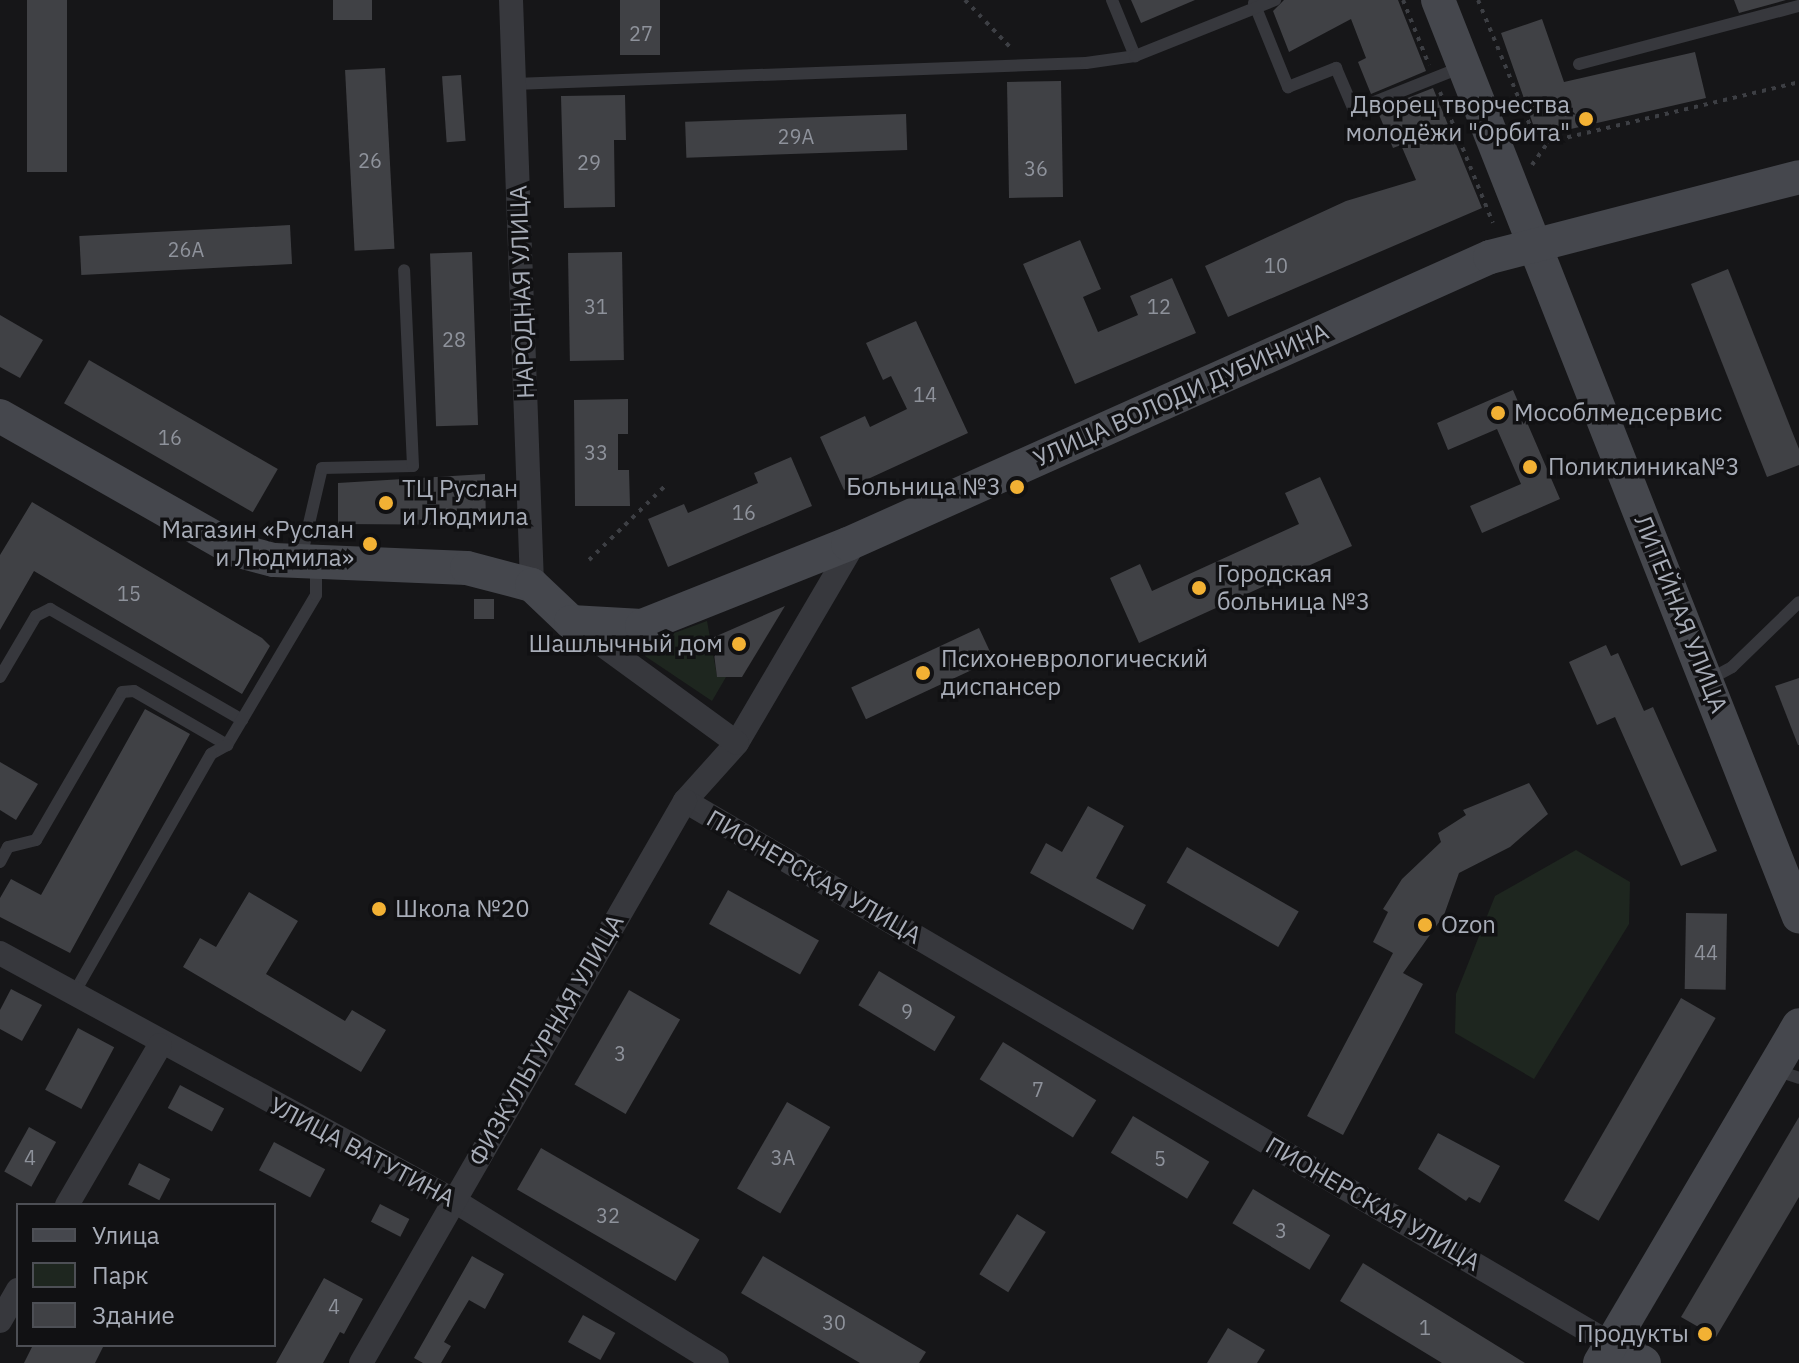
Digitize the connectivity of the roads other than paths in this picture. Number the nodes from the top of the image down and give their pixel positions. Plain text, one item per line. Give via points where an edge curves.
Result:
1 (511, 0) edge
2 (1112, 0) edge
3 (1275, 0) edge
4 (1438, 0) edge
5 (1254, 4) edge
6 (1799, 6) edge
7 (1135, 56) junction
8 (1579, 64) dead end
9 (1449, 72) junction
10 (514, 84) junction
11 (1799, 177) edge
12 (1533, 243) junction
13 (404, 270) dead end
14 (0, 416) edge
15 (856, 540) junction
16 (308, 562) junction
17 (532, 585) junction
18 (1799, 602) edge
19 (571, 622) junction
20 (0, 677) edge
21 (1707, 680) junction
22 (242, 720) junction
23 (737, 743) junction
24 (227, 745) junction
25 (685, 801) junction
26 (0, 862) edge
27 (1799, 917) edge
28 (0, 953) edge
29 (73, 995) junction
30 (1799, 1025) edge
31 (160, 1045) junction
32 (1786, 1074) edge
33 (453, 1200) junction
34 (68, 1203) edge
35 (16, 1293) edge
36 (0, 1321) edge
37 (1606, 1353) edge
38 (361, 1363) edge
39 (717, 1363) edge
40 (1644, 1363) edge

1 - 10 street, НАРОДНАЯ УЛИЦА
2 - 7 lane
3 - 5 lane
4 - 9 street, ЛИТЕЙНАЯ УЛИЦА
5 - 7 lane
5 - 9 lane via 1288,87 1336,68 1354,110
6 - 8 lane
7 - 10 lane via 1027,66
9 - 12 street, ЛИТЕЙНАЯ УЛИЦА via 1514,191
10 - 17 street, НАРОДНАЯ УЛИЦА
11 - 12 street, УЛИЦА ВОЛОДИ ДУБИНИНА
12 - 15 street, УЛИЦА ВОЛОДИ ДУБИНИНА
12 - 21 street, ЛИТЕЙНАЯ УЛИЦА
13 - 16 lane via 413,466 322,468
14 - 16 street via 236,550
15 - 19 street, УЛИЦА ВОЛОДИ ДУБИНИНА via 659,624
15 - 23 street, ПИОНЕРСКАЯ УЛИЦА
16 - 17 street via 467,568
16 - 22 lane via 316,595
17 - 19 street
18 - 21 lane via 1732,667
19 - 23 street
20 - 22 lane via 36,616 50,609
21 - 27 street, ЛИТЕЙНАЯ УЛИЦА
22 - 24 lane
23 - 25 street, ПИОНЕРСКАЯ УЛИЦА
24 - 26 lane via 134,691 122,692 36,840 8,847
24 - 29 lane via 211,754
25 - 33 street, ФИЗКУЛЬТУРНАЯ УЛИЦА
25 - 37 street, ПИОНЕРСКАЯ УЛИЦА
28 - 29 street, УЛИЦА ВАТУТИНА
29 - 31 street, УЛИЦА ВАТУТИНА
30 - 32 street
31 - 33 street, УЛИЦА ВАТУТИНА
31 - 34 street
32 - 37 street
33 - 38 street, ФИЗКУЛЬТУРНАЯ УЛИЦА
33 - 39 street, УЛИЦА ВАТУТИНА
35 - 36 street
37 - 40 street, ПИОНЕРСКАЯ УЛИЦА

